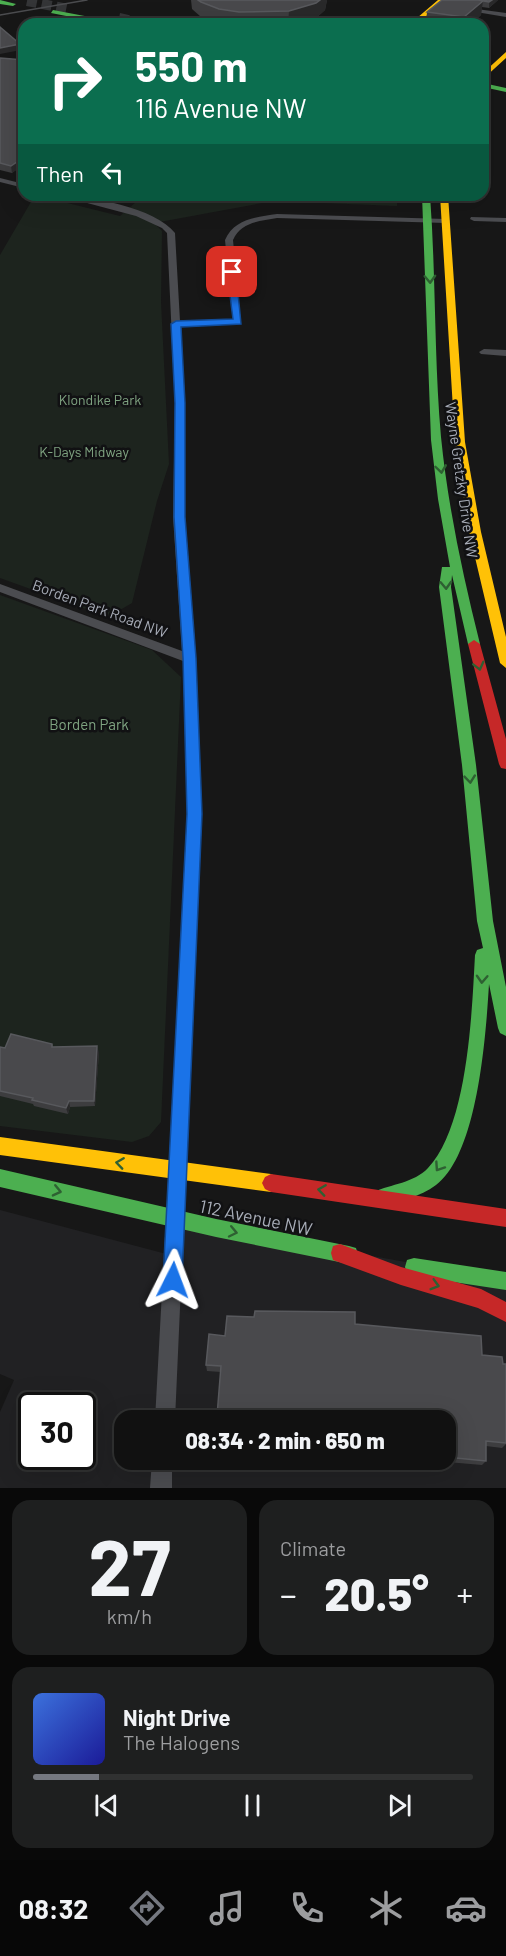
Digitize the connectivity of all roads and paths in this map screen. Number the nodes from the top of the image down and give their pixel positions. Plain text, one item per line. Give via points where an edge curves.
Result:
1 (443, 3) edge
2 (458, 7) edge
3 (68, 9) tunnel mouth
4 (53, 12) tunnel mouth
5 (506, 15) edge
6 (94, 18) edge
7 (103, 18) edge
8 (422, 18) edge
9 (506, 54) edge
10 (489, 71) edge
11 (489, 86) edge
12 (506, 90) edge
13 (489, 94) edge
14 (506, 97) edge
15 (0, 180) edge
16 (18, 184) edge
17 (85, 201) edge
18 (426, 201) edge
19 (444, 201) edge
20 (474, 219) dead end
21 (428, 220) junction
22 (506, 220) edge
23 (446, 221) junction
24 (176, 324) junction
25 (484, 352) dead end
26 (506, 353) edge
27 (449, 527) junction
28 (475, 532) junction
29 (0, 588) edge
30 (506, 599) edge
31 (189, 658) junction
32 (506, 663) edge
33 (506, 764) edge
34 (485, 921) junction
35 (506, 1028) edge
36 (0, 1146) edge
37 (178, 1171) junction
38 (0, 1178) edge
39 (380, 1198) junction
40 (176, 1218) junction
41 (506, 1218) edge
42 (340, 1253) junction
43 (506, 1281) edge
44 (506, 1312) edge
45 (166, 1410) edge
46 (162, 1470) edge
47 (161, 1488) edge

1 - 8 main road
2 - 5 street
3 - 7 main road
4 - 6 main road
9 - 10 main road
11 - 12 main road
13 - 14 main road
15 - 16 street
17 - 24 street via 166,224 171,233
18 - 21 main road, Wayne Gretzky Drive NW
19 - 23 main road, Wayne Gretzky Drive NW
20 - 22 street
21 - 23 street
21 - 24 street via 277,216 245,223 234,229 229,240 238,322
21 -> 27 main road, Wayne Gretzky Drive NW via 434,411
23 - 28 main road, Wayne Gretzky Drive NW via 460,442
24 - 31 street via 179,517
25 - 26 street
27 -> 33 main road, Wayne Gretzky Drive NW
27 -> 34 main road via 445,587
28 - 30 main road
28 - 32 main road, Wayne Gretzky Drive NW
29 - 31 street, Borden Park Road NW
31 - 37 street via 195,814
34 - 35 main road
34 -> 39 main road via 480,1024 452,1145 437,1173 425,1182
37 -> 36 main road, 112 Avenue NW
39 -> 37 main road, 112 Avenue NW
37 - 40 street
38 -> 40 main road, 112 Avenue NW
39 - 41 main road, 112 Avenue NW
40 -> 42 main road, 112 Avenue NW
40 - 45 street
42 - 43 main road, 112 Avenue NW
42 -> 44 main road via 481,1299
46 - 47 street

